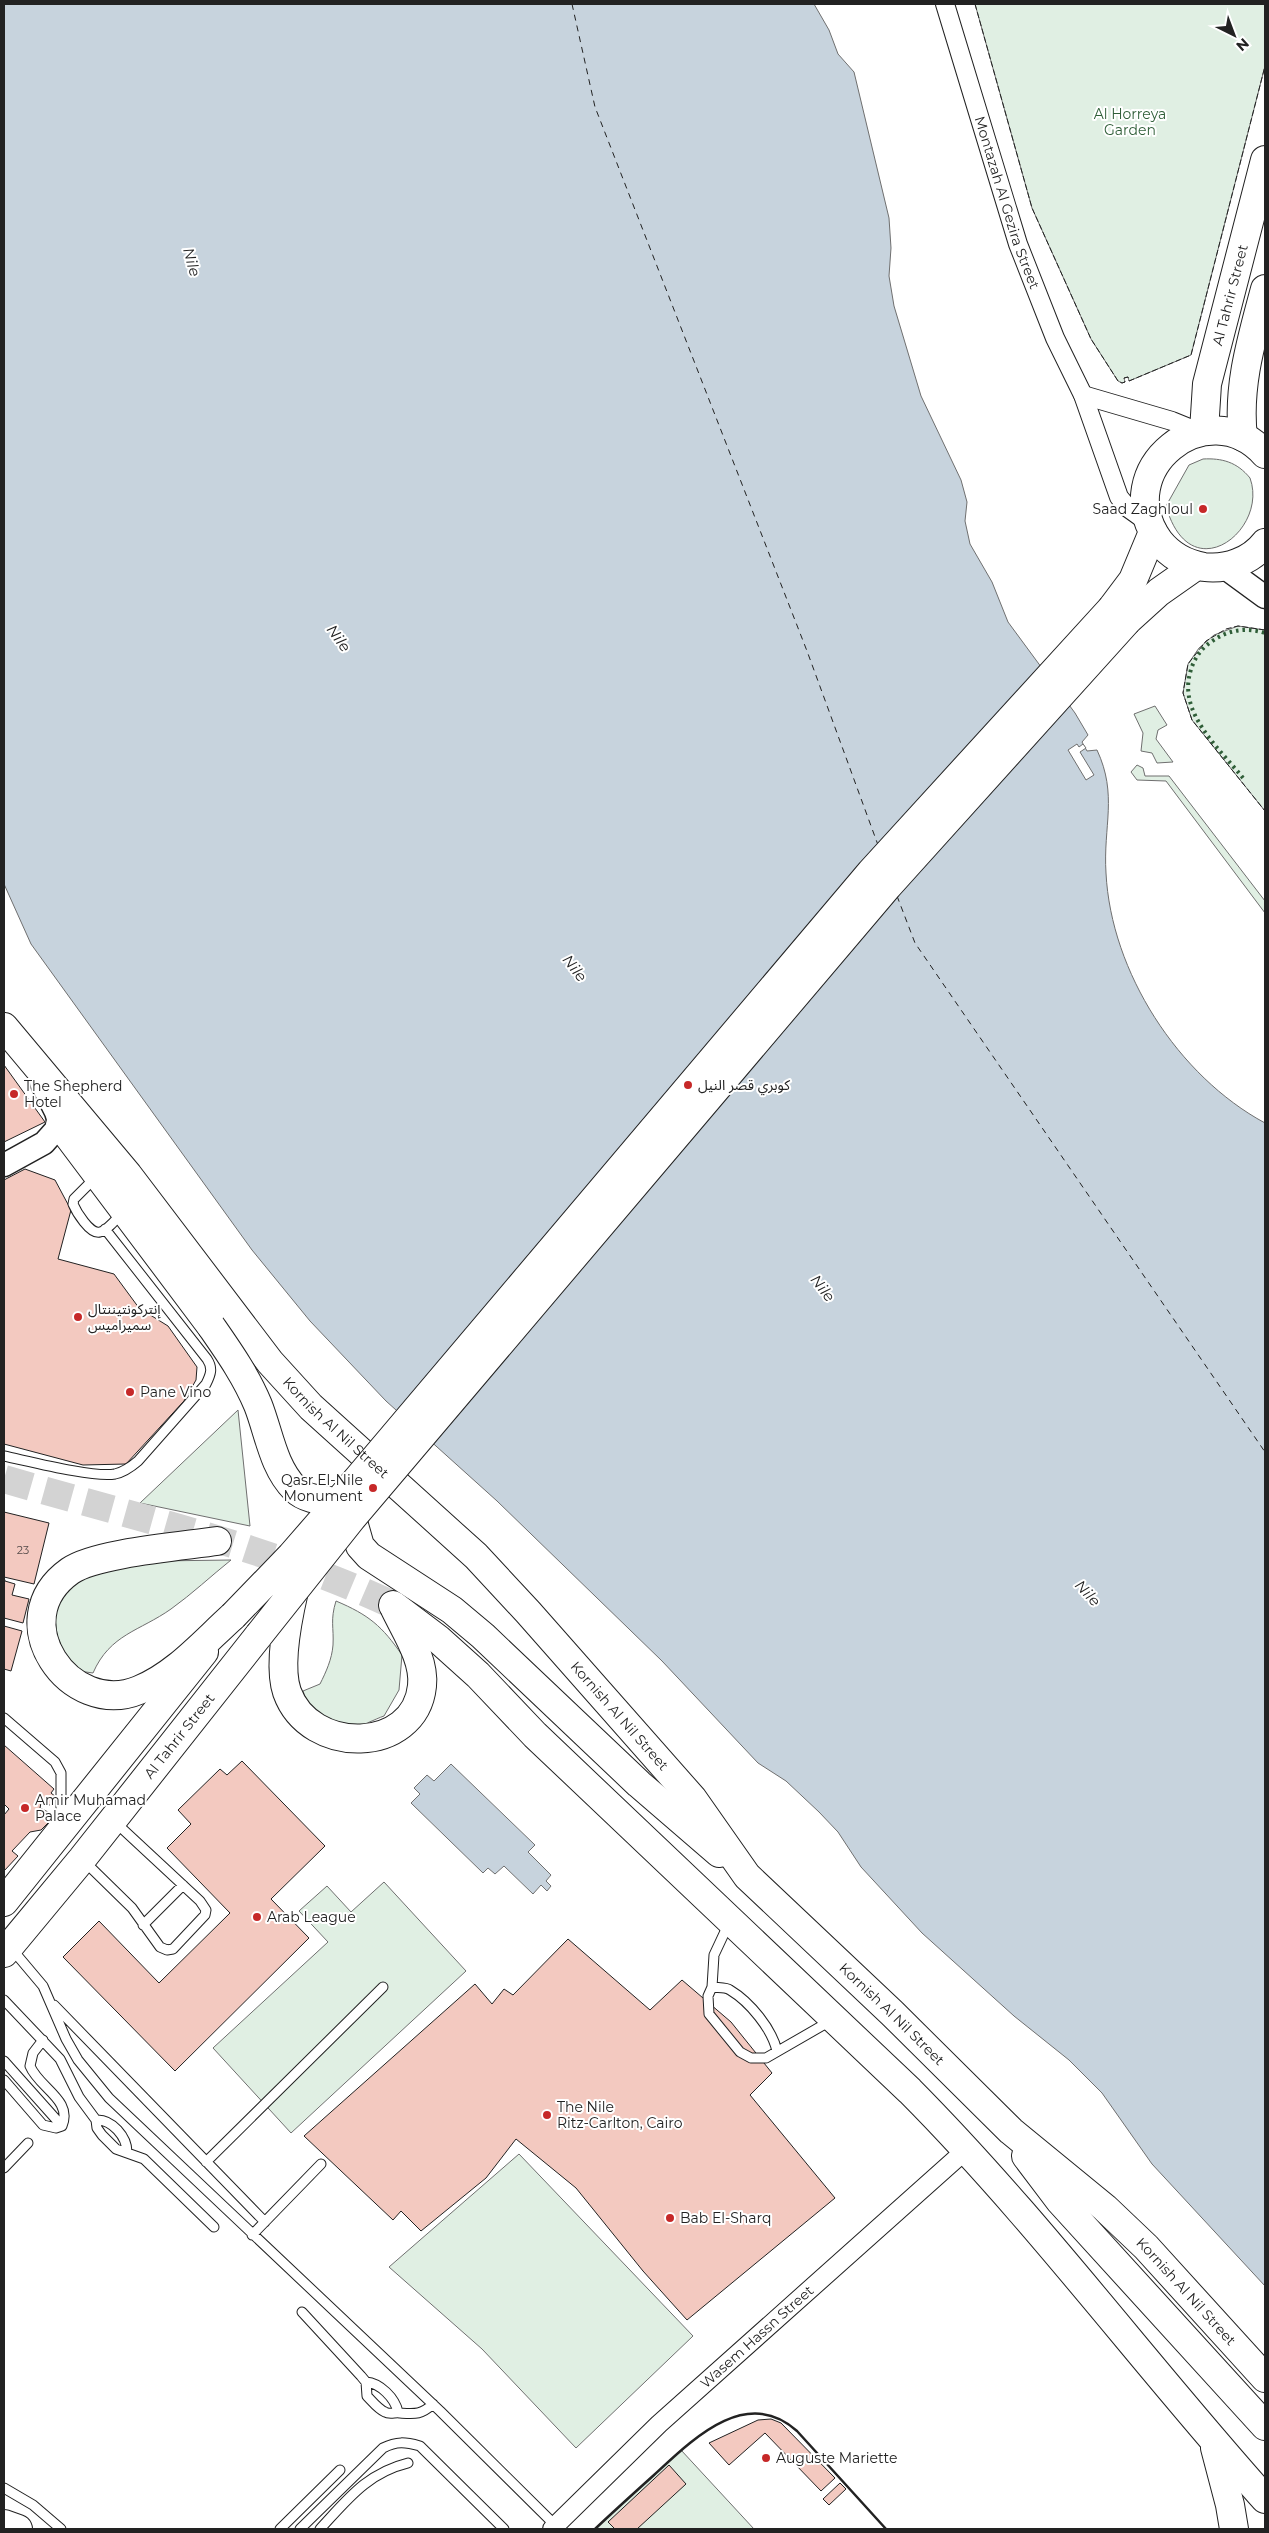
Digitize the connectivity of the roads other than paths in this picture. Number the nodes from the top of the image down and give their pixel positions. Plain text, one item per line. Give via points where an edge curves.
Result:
1 (945, 4) edge
2 (1265, 160) edge
3 (1265, 289) edge
4 (1083, 395) junction
5 (1201, 432) junction
6 (1259, 446) edge
7 (1151, 527) junction
8 (1265, 543) edge
9 (1196, 566) junction
10 (1224, 567) junction
11 (1265, 597) edge
12 (1120, 614) junction
13 (4, 1027) edge
14 (28, 1056) junction
15 (60, 1125) junction
16 (4, 1165) edge
17 (96, 1176) junction
18 (114, 1220) junction
19 (4, 1456) edge
20 (345, 1510) junction
21 (217, 1541) dead end
22 (294, 1591) junction
23 (233, 1616) junction
24 (4, 1718) edge
25 (113, 1820) junction
26 (60, 1832) junction
27 (82, 1859) junction
28 (747, 1876) junction
29 (183, 1885) junction
30 (4, 1902) edge
31 (780, 1908) junction
32 (730, 1920) junction
33 (143, 1925) junction
34 (750, 1939) junction
35 (6, 1949) edge
36 (383, 1987) dead end
37 (712, 1987) junction
38 (4, 2000) edge
39 (50, 2001) junction
40 (834, 2019) junction
41 (43, 2040) junction
42 (777, 2051) junction
43 (4, 2061) edge
44 (4, 2072) edge
45 (4, 2080) edge
46 (96, 2120) junction
47 (62, 2126) junction
48 (1011, 2132) junction
49 (28, 2144) dead end
50 (968, 2149) junction
51 (126, 2152) junction
52 (206, 2162) junction
53 (321, 2164) dead end
54 (4, 2168) edge
55 (265, 2222) junction
56 (214, 2226) dead end
57 (252, 2235) junction
58 (302, 2312) dead end
59 (1265, 2378) edge
60 (366, 2382) junction
61 (432, 2404) junction
62 (398, 2412) junction
63 (1265, 2426) edge
64 (1214, 2442) junction
65 (408, 2463) dead end
66 (340, 2470) dead end
67 (4, 2488) edge
68 (1265, 2499) edge
69 (4, 2524) edge
70 (554, 2528) edge
71 (1234, 2528) edge
72 (18, 2529) edge
73 (61, 2529) edge
74 (280, 2529) edge
75 (300, 2529) edge
76 (320, 2529) edge
77 (504, 2529) edge

1 - 4 street, Montazah Al Gezira Street via 1018,244
2 - 5 main road, Al Tahrir Street via 1207,384
3 - 6 main road via 1243,383 1240,413
4 - 5 street
4 - 7 street, Montazah Al Gezira Street via 1119,497
5 - 6 main road via 1230,433
5 - 7 main road via 1177,441 1160,457 1148,477 1145,500
7 - 9 main road via 1164,547 1179,559
7 - 12 main road
8 - 10 main road via 1244,561
9 - 10 main road
9 - 12 main road
10 - 11 street
12 - 20 main road, bridge via 871,872
13 - 14 main road, Kornish Al Nil Street
14 - 15 street
14 - 28 main road, Kornish Al Nil Street via 128,1175 270,1362 311,1407 476,1556 528,1612 693,1800
15 - 16 street via 44,1143
15 - 17 main road
17 - 18 main road
17 - 18 lane via 74,1198 73,1204 93,1231 101,1232
18 - 19 lane via 207,1359 211,1375 138,1461 126,1470 114,1474 95,1473
18 - 20 main road, bridge via 211,1326 241,1368 282,1473 296,1490 311,1499
20 - 22 main road, Al Tahrir Street, bridge
20 - 23 main road, bridge via 291,1556
20 - 28 main road via 360,1546 369,1556 452,1610 483,1636 639,1784
21 - 23 main road via 122,1555 70,1570 52,1587 42,1609 42,1630 49,1657 66,1677 88,1690 114,1695 137,1691 158,1680
22 - 25 main road, Al Tahrir Street, bridge
22 - 32 main road via 285,1641 286,1691 297,1712 315,1728 336,1738 359,1740 382,1735 402,1723 417,1705 422,1669 393,1605 478,1675 535,1735
23 - 26 main road
24 - 26 lane via 47,1753 61,1773
25 - 27 main road, Al Tahrir Street
25 - 29 lane
26 - 30 main road
27 - 33 lane via 132,1908
27 - 35 main road, Al Tahrir Street
28 - 31 main road, Kornish Al Nil Street
29 - 33 lane
29 - 33 lane via 200,1900 206,1916 173,1949 160,1947
31 - 34 main road
31 - 48 main road, Kornish Al Nil Street via 892,2012
32 - 34 main road
32 - 37 lane via 714,1955
34 - 40 main road
35 - 39 lane via 33,1972
36 - 52 lane
37 - 42 lane via 729,1989 743,2001 774,2040
37 - 42 lane via 708,1996 709,2014 740,2052 751,2058 766,2058
38 - 41 lane
39 - 52 lane
39 - 57 lane via 66,2039 93,2080
40 - 42 lane
40 - 50 main road
41 - 46 lane via 66,2069
41 - 47 lane via 32,2053 30,2066 64,2106 66,2113
43 - 44 lane
43 - 47 lane
45 - 47 lane via 43,2125
46 - 51 lane via 102,2135 116,2149
46 - 51 lane via 109,2122 122,2136
48 - 59 main road, Kornish Al Nil Street via 1106,2208 1146,2247
48 - 63 main road via 1038,2175 1060,2201
49 - 54 lane
50 - 64 main road
50 - 70 street, Wasem Hassn Street via 659,2424
51 - 56 lane via 144,2159
52 - 55 lane
53 - 55 lane
55 - 57 lane
57 - 61 lane
58 - 60 lane
60 - 62 lane via 382,2389
60 - 62 lane via 365,2392 370,2400 386,2413
61 - 62 lane via 417,2414
61 - 70 lane
64 - 68 main road
64 - 71 main road
65 - 76 lane via 379,2473 366,2482
66 - 74 lane
67 - 73 lane via 33,2505
69 - 72 main road
75 - 77 lane via 384,2448 400,2442 420,2446

